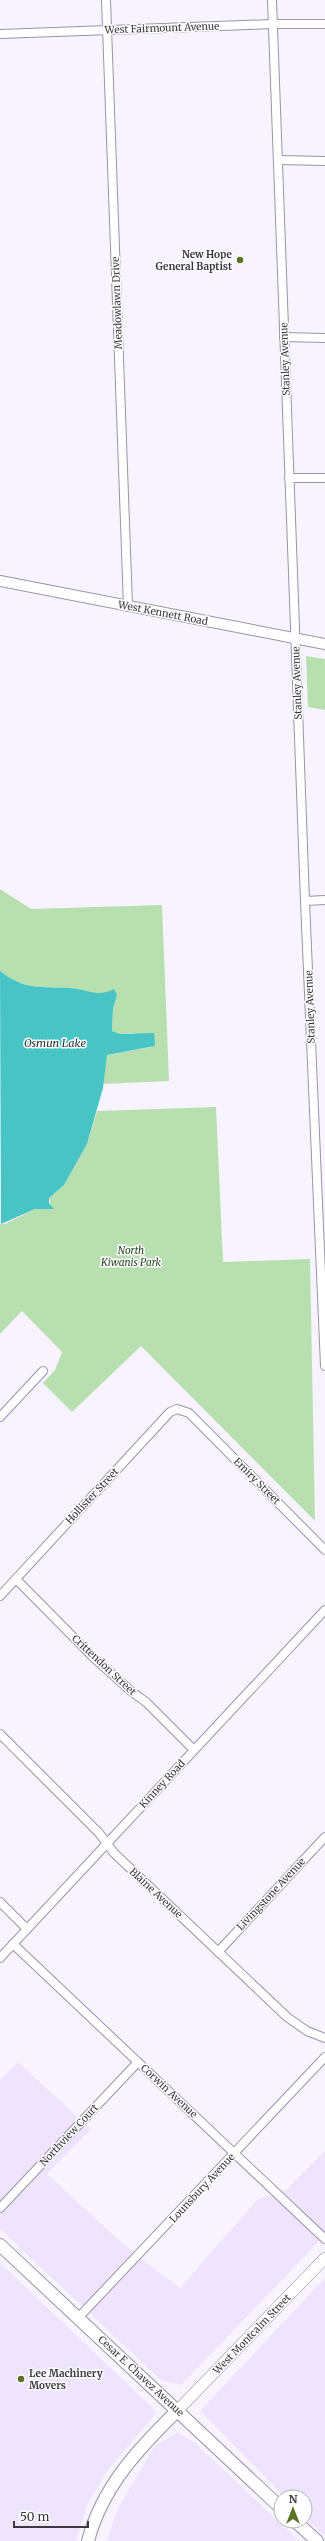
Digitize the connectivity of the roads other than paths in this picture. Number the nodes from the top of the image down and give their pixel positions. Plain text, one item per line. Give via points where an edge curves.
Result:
1 (106, 0) edge
2 (272, 0) edge
3 (273, 24) junction
4 (325, 24) edge
5 (107, 30) junction
6 (0, 34) edge
7 (278, 160) junction
8 (325, 161) edge
9 (284, 337) junction
10 (325, 338) edge
11 (289, 478) junction
12 (325, 478) edge
13 (0, 582) edge
14 (128, 606) junction
15 (295, 639) junction
16 (325, 644) edge
17 (305, 900) junction
18 (325, 900) edge
19 (325, 1366) edge
20 (43, 1371) dead end
21 (189, 1413) joint
22 (0, 1417) edge
23 (325, 1550) edge
24 (16, 1579) junction
25 (0, 1596) edge
26 (325, 1610) edge
27 (0, 1734) edge
28 (194, 1750) junction
29 (325, 1837) edge
30 (107, 1844) junction
31 (0, 1902) edge
32 (27, 1929) junction
33 (13, 1944) junction
34 (218, 1952) junction
35 (0, 1958) edge
36 (325, 2038) edge
37 (325, 2057) edge
38 (138, 2062) junction
39 (234, 2153) junction
40 (0, 2208) edge
41 (325, 2239) edge
42 (0, 2244) edge
43 (325, 2258) edge
44 (78, 2318) junction
45 (178, 2410) junction
46 (273, 2500) edge
47 (304, 2529) edge
48 (88, 2541) edge
49 (317, 2541) edge

1 - 5 street, Meadowlawn Drive
2 - 3 street, Stanley Avenue
3 - 4 street, West Fairmount Avenue
3 - 5 street, West Fairmount Avenue
3 - 7 street, Stanley Avenue
5 - 6 street, West Fairmount Avenue
5 - 14 street, Meadowlawn Drive
7 - 8 street
7 - 9 street, Stanley Avenue
9 - 10 street
9 - 11 street, Stanley Avenue
11 - 12 street
11 - 15 street, Stanley Avenue
13 - 14 street, West Kennett Road
14 - 15 street, West Kennett Road
15 - 16 street, West Kennett Road
15 - 17 street, Stanley Avenue
17 - 18 street
17 - 19 street, Stanley Avenue
20 - 22 street
21 - 23 street, Emiry Street
21 - 24 street, Hollister Street via 179,1409 170,1412
24 - 25 street, Hollister Street
24 - 28 street, Crittendon Street via 92,1656 146,1702
26 - 28 street, Kinney Road
27 - 30 street, Blaine Avenue via 99,1832
28 - 30 street, Kinney Road
29 - 34 street, Livingstone Avenue
30 - 32 street, Kinney Road
30 - 34 street, Blaine Avenue
31 - 32 street
32 - 33 street, Kinney Road
33 - 35 street, Kinney Road
33 - 38 street, Corwin Avenue
34 - 36 street, Blaine Avenue via 292,2021
37 - 39 street, Lounsbury Avenue
38 - 39 street, Corwin Avenue
38 - 40 street, Northview Court
39 - 41 street, Corwin Avenue
39 - 44 street, Lounsbury Avenue
42 - 44 main road, Cesar E. Chavez Avenue
43 - 45 main road, West Montcalm Street
44 - 45 main road, Cesar E. Chavez Avenue
45 - 46 main road, Cesar E. Chavez Avenue
45 - 48 main road via 113,2482
47 - 49 main road

